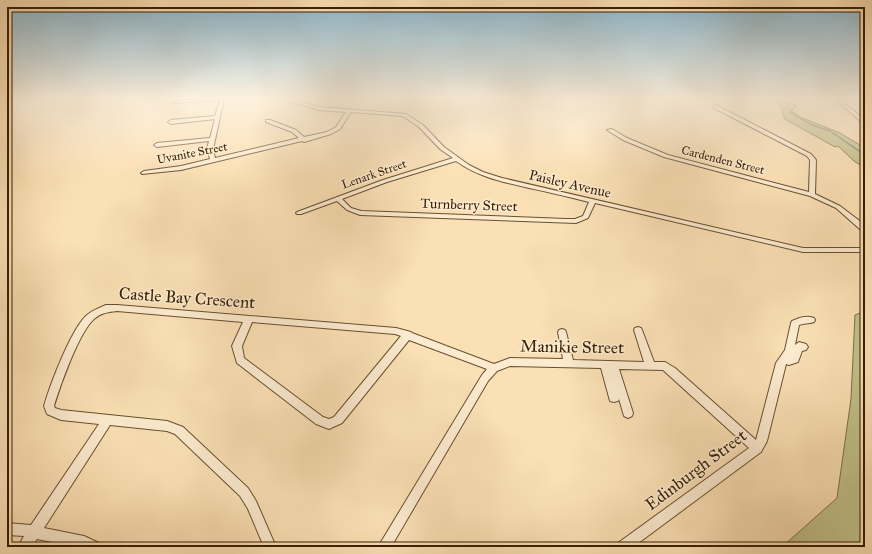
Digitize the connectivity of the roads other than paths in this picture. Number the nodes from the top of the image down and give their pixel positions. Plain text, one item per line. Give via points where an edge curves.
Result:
1 (216, 125) edge
2 (278, 125) edge
3 (340, 125) edge
4 (418, 125) edge
5 (751, 125) edge
6 (610, 130) dead end
7 (212, 139) junction
8 (304, 140) junction
9 (157, 145) dead end
10 (457, 159) junction
11 (213, 161) junction
12 (144, 173) dead end
13 (812, 195) junction
14 (338, 199) junction
15 (593, 201) junction
16 (299, 213) dead end
17 (865, 229) edge
18 (865, 250) edge
19 (249, 318) junction
20 (811, 320) dead end
21 (638, 330) dead end
22 (562, 332) dead end
23 (408, 334) junction
24 (803, 347) dead end
25 (783, 360) junction
26 (569, 363) junction
27 (609, 364) junction
28 (650, 365) junction
29 (494, 368) junction
30 (614, 398) dead end
31 (628, 413) dead end
32 (106, 420) junction
33 (757, 448) junction
34 (7, 529) edge
35 (33, 532) junction
36 (24, 547) edge
37 (94, 547) edge
38 (270, 547) edge
39 (384, 547) edge
40 (622, 547) edge

1 - 7 street
2 - 8 street via 294,131
3 - 8 street, Uvanite Street via 336,130
4 - 10 street, Paisley Avenue
5 - 13 street via 809,155 813,160
6 - 13 street, Cardenden Street via 631,142 666,156
7 - 9 street
7 - 11 street via 210,151
8 - 11 street, Uvanite Street
10 - 14 street, Lenark Street via 385,181
10 - 15 street, Paisley Avenue via 487,176
11 - 12 street, Uvanite Street
13 - 17 street, Cardenden Street via 838,207
14 - 15 street, Turnberry Street via 349,209 360,213 566,221 586,217
14 - 16 street, Lenark Street
15 - 18 street, Paisley Avenue via 803,250
19 - 23 street, Castle Bay Crescent via 393,330
19 - 23 street via 237,346 240,360 320,421 329,424 338,420
19 - 32 street, Castle Bay Crescent via 111,308 93,314 78,333 49,406 52,412 58,414
20 - 25 street, Edinburgh Street via 795,323 789,351
21 - 28 street
22 - 26 street
23 - 29 street, Castle Bay Crescent
24 - 25 street via 799,346 795,359
25 - 33 street, Edinburgh Street via 764,438
26 - 27 street, Manikie Street
26 - 29 street, Manikie Street via 513,361
27 - 28 street, Manikie Street
27 - 30 street
27 - 31 street
28 - 33 street, Manikie Street via 665,366 672,371
29 - 39 street via 485,378
32 - 35 street
32 - 38 street, Castle Bay Crescent via 167,426 182,433 244,492
33 - 40 street, Edinburgh Street
34 - 35 street
35 - 36 street
35 - 37 street via 84,542

